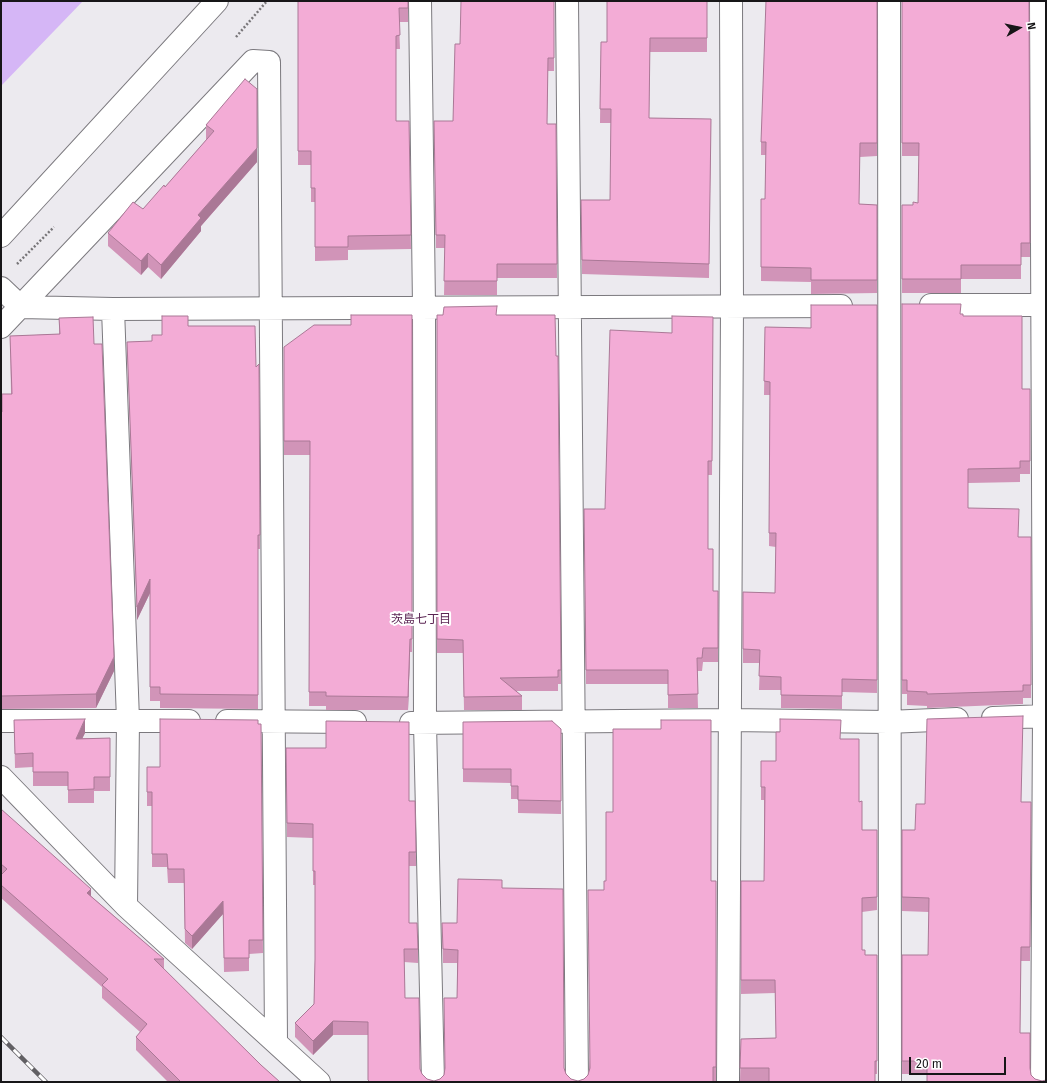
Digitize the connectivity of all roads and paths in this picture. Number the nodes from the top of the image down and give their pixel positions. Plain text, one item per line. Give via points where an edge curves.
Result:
1 (217, 1) edge
2 (420, 1) edge
3 (567, 1) edge
4 (731, 1) edge
5 (889, 1) edge
6 (1042, 5) edge
7 (1, 236) edge
8 (1, 288) edge
9 (903, 305) junction
10 (1044, 305) edge
11 (732, 306) junction
12 (21, 307) junction
13 (424, 307) junction
14 (570, 307) junction
15 (271, 308) junction
16 (113, 309) junction
17 (1, 327) edge
18 (1045, 716) edge
19 (128, 720) junction
20 (729, 720) junction
21 (1, 721) edge
22 (274, 722) junction
23 (574, 722) junction
24 (888, 722) junction
25 (425, 723) junction
26 (1, 777) edge
27 (126, 906) junction
28 (276, 1040) junction
29 (319, 1082) edge
30 (434, 1082) edge
31 (577, 1082) edge
32 (728, 1082) edge
33 (890, 1082) edge
34 (1042, 1082) edge

1 - 7 street
2 - 13 street
3 - 14 street
4 - 11 street
5 - 9 street
6 - 10 street
8 - 12 street
9 - 10 street
9 - 11 street
9 - 24 street
10 - 18 street
11 - 14 street
11 - 20 street
12 - 15 street via 252,61 269,62
12 - 16 street
12 - 17 street
13 - 14 street
13 - 15 street
13 - 25 street
14 - 23 street
15 - 16 street
15 - 22 street
16 - 19 street
18 - 24 street
18 - 34 street
19 - 21 street
19 - 22 street
19 - 27 street
20 - 23 street
20 - 24 street
20 - 32 street
22 - 25 street
22 - 28 street
23 - 25 street
23 - 31 street
24 - 33 street
25 - 30 street
26 - 27 street
27 - 28 street
28 - 29 street

